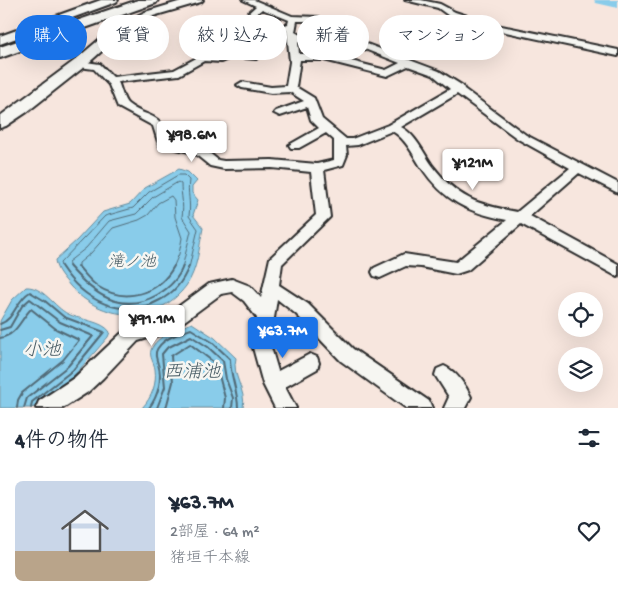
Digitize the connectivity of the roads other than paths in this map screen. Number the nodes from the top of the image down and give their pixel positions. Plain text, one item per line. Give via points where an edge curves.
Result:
1 (112, 0) edge
2 (151, 0) edge
3 (197, 0) edge
4 (247, 0) edge
5 (275, 0) edge
6 (410, 0) edge
7 (450, 0) edge
8 (259, 6) junction
9 (440, 6) junction
10 (250, 15) edge
11 (297, 25) edge
12 (287, 26) edge
13 (290, 27) junction
14 (0, 40) edge
15 (0, 53) edge
16 (618, 53) edge
17 (295, 57) junction
18 (409, 62) junction
19 (79, 64) junction
20 (110, 80) junction
21 (242, 85) dead end
22 (459, 88) junction
23 (292, 89) junction
24 (310, 102) junction
25 (280, 113) dead end
26 (0, 123) edge
27 (392, 127) junction
28 (327, 128) junction
29 (341, 143) junction
30 (295, 145) dead end
31 (317, 168) junction
32 (578, 168) junction
33 (618, 189) edge
34 (518, 217) junction
35 (618, 271) edge
36 (380, 272) dead end
37 (270, 288) junction
38 (265, 316) junction
39 (310, 363) dead end
40 (444, 375) dead end
41 (273, 384) junction
42 (46, 408) edge
43 (286, 408) edge
44 (422, 408) edge
45 (454, 408) edge

1 - 14 street
2 - 15 highway
3 - 19 street via 134,20
4 - 8 street
5 - 8 street
6 - 9 street
7 - 9 street via 441,2
8 - 10 street
8 - 13 street
9 - 16 street via 452,14 490,26
11 - 13 street
12 - 13 street
13 - 17 street
13 - 18 street via 301,39 364,46
13 - 20 street via 254,58 232,54 220,59 202,57 176,73
17 - 18 street via 324,57 387,73
17 - 23 street
18 - 22 street via 436,73
19 - 20 street via 97,66
19 - 26 street
20 - 31 street via 122,105 157,124 163,142 198,150 214,163 224,165 272,164
21 - 23 street via 271,90
22 - 27 street
22 - 32 street via 522,137
23 - 24 street
24 - 25 street
24 - 28 street via 317,120
27 - 29 street via 354,142
27 - 34 street via 420,153 449,193 474,208
28 - 29 street
28 - 30 street
29 - 31 street via 339,162
31 - 37 street via 323,217 275,262
32 - 33 street
32 - 34 street
34 - 35 street
34 - 36 street via 462,266 456,268 404,260
37 - 38 street
37 - 44 street via 295,302 347,355
38 - 41 street via 261,344
38 - 42 street via 241,287 223,286 165,326 132,335 81,385
39 - 41 street
40 - 45 street via 460,398
41 - 43 street

